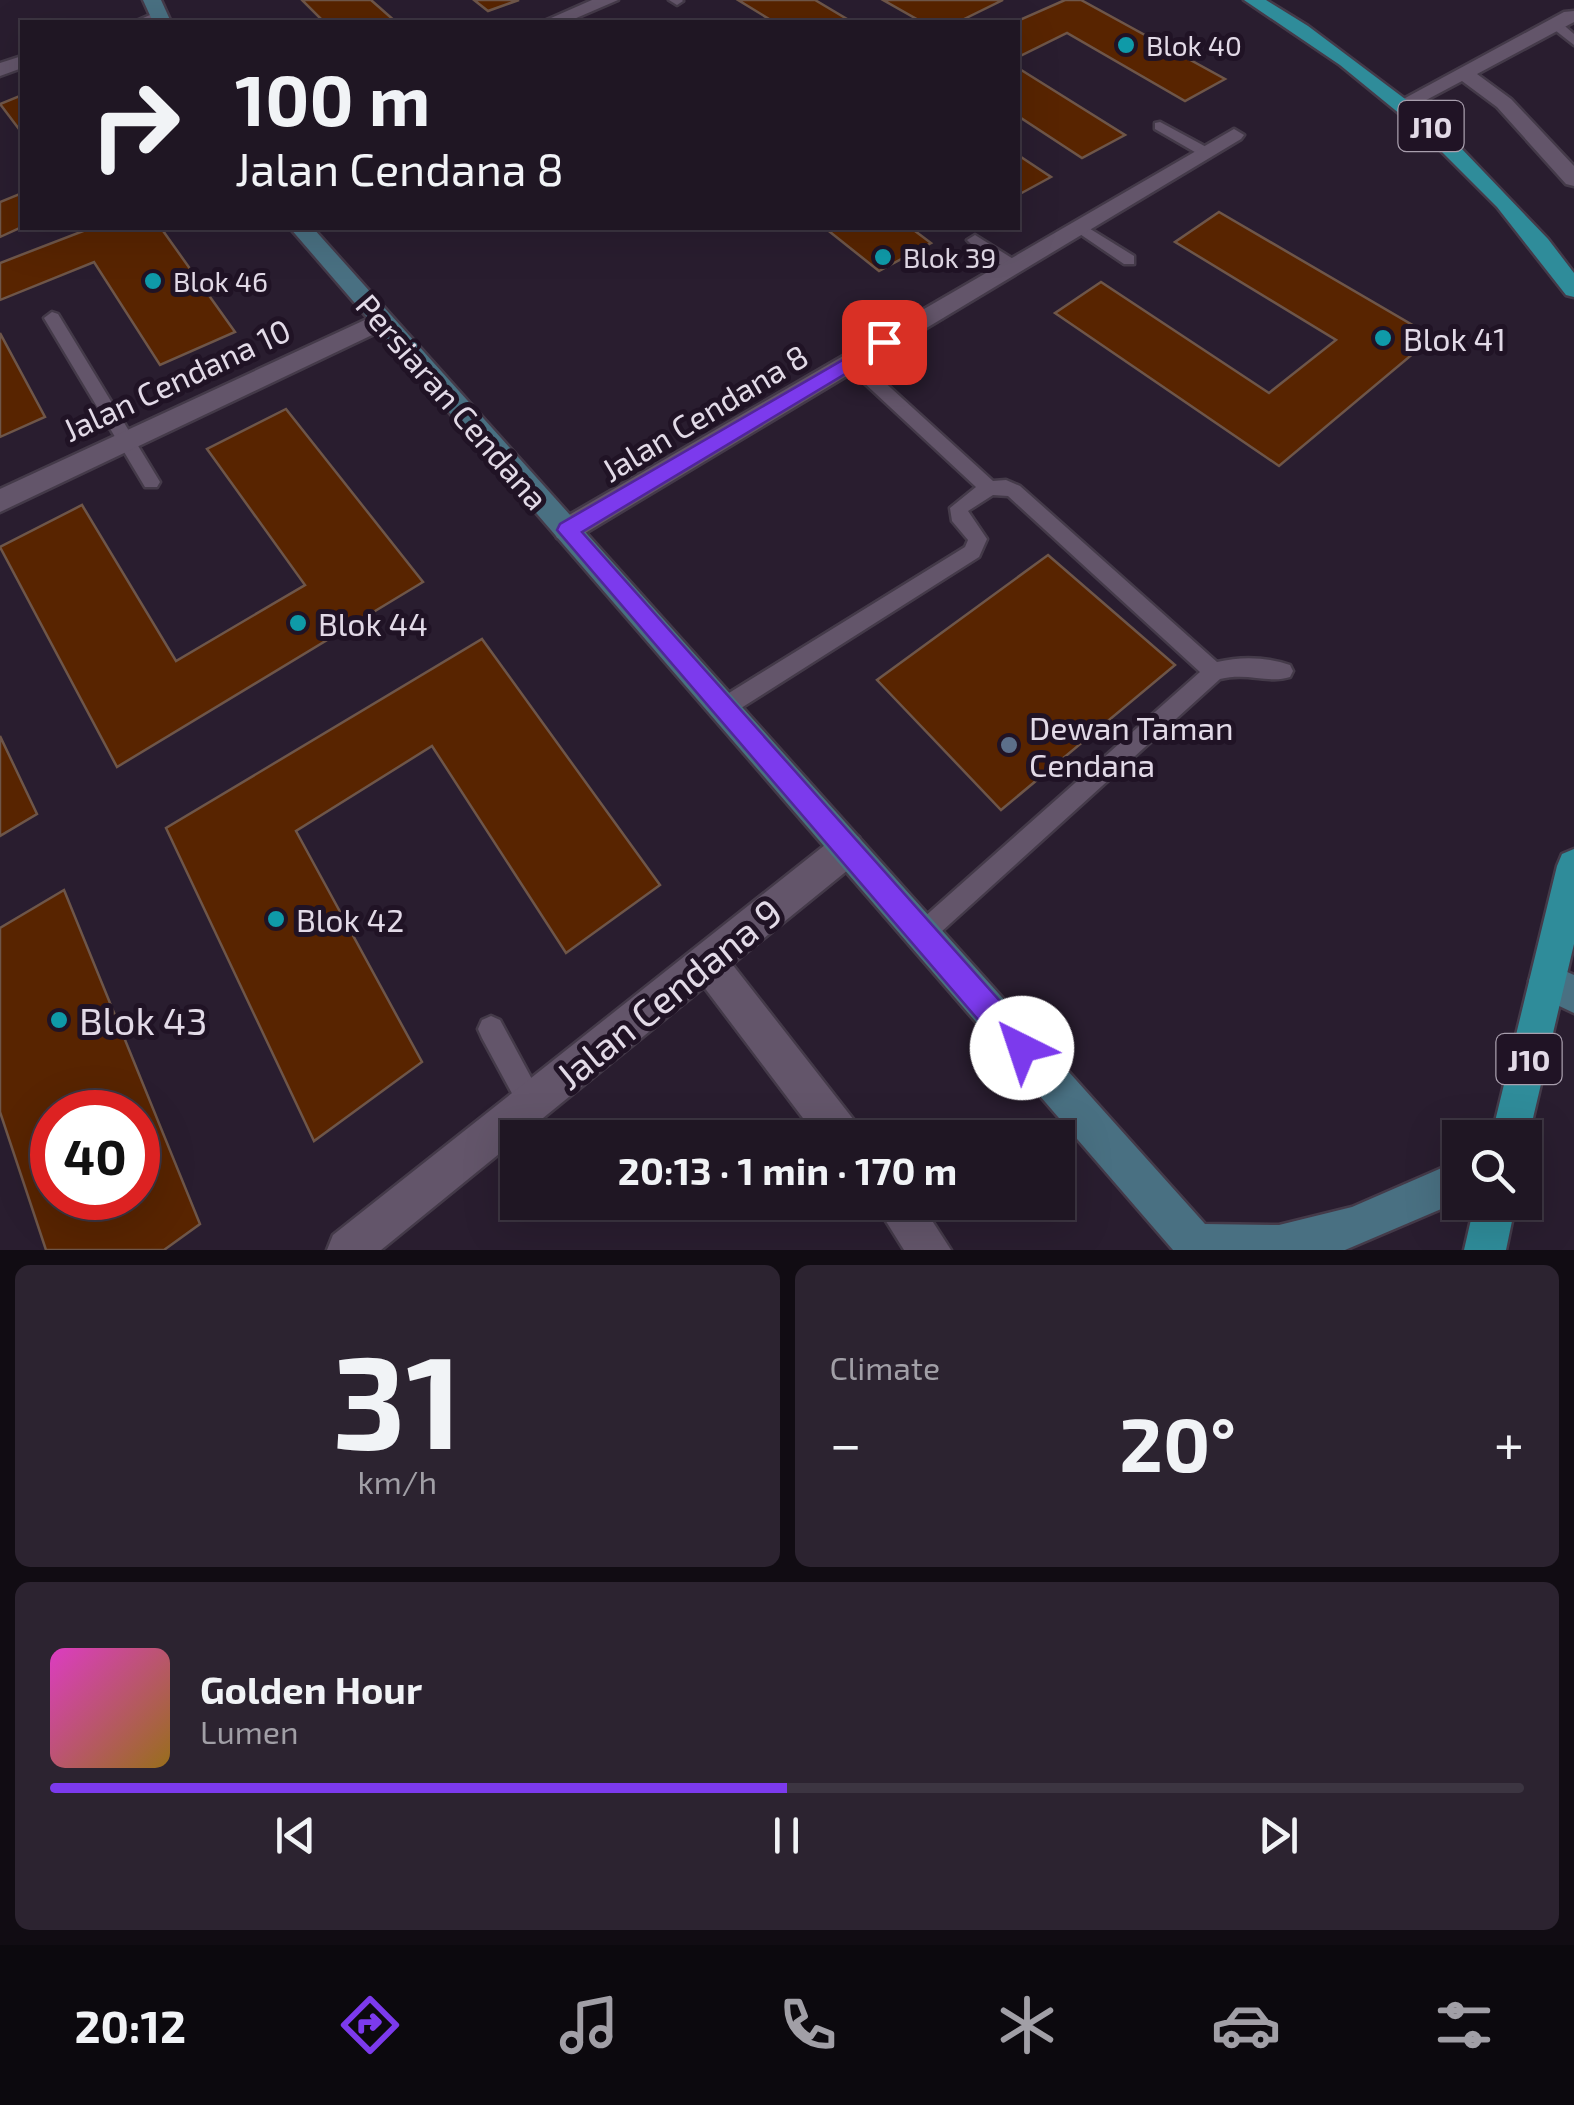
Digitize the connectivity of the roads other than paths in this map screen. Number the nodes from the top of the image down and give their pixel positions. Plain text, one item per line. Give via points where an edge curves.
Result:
1 (609, 0) edge
2 (1254, 0) edge
3 (556, 20) edge
4 (1563, 20) joint
5 (1574, 42) edge
6 (1463, 73) junction
7 (1406, 103) junction
8 (1160, 126) dead end
9 (1234, 134) dead end
10 (1205, 152) junction
11 (1574, 179) edge
12 (1079, 227) junction
13 (302, 230) edge
14 (976, 240) dead end
15 (1130, 260) dead end
16 (1013, 266) junction
17 (1574, 289) edge
18 (52, 318) dead end
19 (382, 320) junction
20 (852, 362) junction
21 (126, 441) junction
22 (151, 482) dead end
23 (989, 488) junction
24 (0, 500) edge
25 (567, 530) junction
26 (1283, 671) dead end
27 (1214, 672) junction
28 (723, 708) junction
29 (847, 849) junction
30 (1574, 866) edge
31 (922, 934) junction
32 (707, 962) junction
33 (1561, 988) edge
34 (492, 1029) dead end
35 (531, 1103) junction
36 (829, 1120) edge
37 (1517, 1120) edge
38 (1442, 1188) edge
39 (908, 1220) edge
40 (1492, 1220) edge
41 (1198, 1248) edge
42 (348, 1250) edge
43 (930, 1250) edge
44 (1484, 1250) edge

1 - 3 street
2 - 7 main road, J10
4 - 5 lane
4 - 6 street
6 - 7 street
6 - 11 street via 1504,103
7 - 17 main road, J10 via 1522,218
8 - 10 lane
9 - 10 street, Jalan Cendana 8
10 - 12 street, Jalan Cendana 8
12 - 15 lane
12 - 16 street, Jalan Cendana 8
13 - 19 street, Persiaran Cendana
14 - 16 lane
16 - 20 street, Jalan Cendana 8
18 - 21 lane
19 - 21 street, Jalan Cendana 10
19 - 25 street, Persiaran Cendana
20 - 23 lane
20 - 25 street, Jalan Cendana 8
21 - 22 lane
21 - 24 street, Jalan Cendana 10
23 - 27 lane via 1014,491
23 - 28 lane via 960,508 978,539 972,552
25 - 28 street, Persiaran Cendana
26 - 27 lane via 1242,665
27 - 31 lane
28 - 29 street, Persiaran Cendana
29 - 31 street, Persiaran Cendana
29 - 32 street, Jalan Cendana 9
30 - 33 main road, J10
31 - 41 street, Persiaran Cendana
32 - 35 street, Jalan Cendana 9
32 - 36 street
33 - 37 main road, J10
34 - 35 lane
35 - 42 street, Jalan Cendana 9
38 - 41 street via 1354,1227 1280,1246
39 - 43 street
40 - 44 main road

